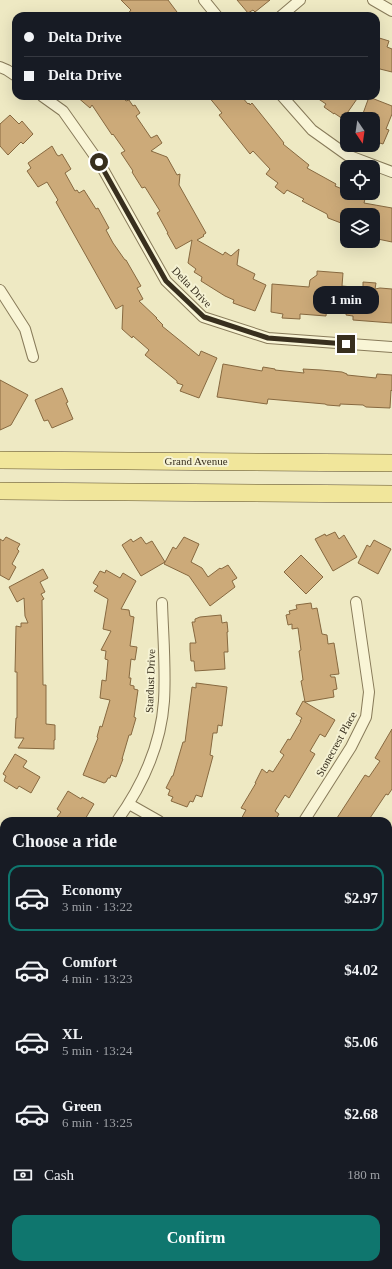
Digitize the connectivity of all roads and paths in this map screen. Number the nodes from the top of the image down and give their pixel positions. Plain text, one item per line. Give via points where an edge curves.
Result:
1 (204, 0) edge
2 (300, 0) edge
3 (373, 0) edge
4 (392, 11) edge
5 (214, 12) edge
6 (286, 12) edge
7 (0, 67) edge
8 (12, 73) edge
9 (48, 100) edge
10 (286, 100) edge
11 (392, 172) edge
12 (0, 290) edge
13 (392, 347) edge
14 (33, 357) dead end
15 (0, 460) edge
16 (392, 463) edge
17 (0, 491) edge
18 (392, 494) edge
19 (356, 602) dead end
20 (162, 603) dead end
21 (129, 804) junction
22 (120, 817) edge
23 (152, 817) edge
24 (306, 817) edge

1 - 5 street
2 - 6 street
3 - 4 street
7 - 8 street
9 - 13 street, Delta Drive via 63,111 99,162 166,281 204,317 268,338
10 - 11 street via 312,130 347,155
12 - 14 street via 25,329
15 - 16 main road, Grand Avenue
17 - 18 main road
19 - 24 street, Stonecrest Place via 369,692 366,717
20 - 21 street, Stardust Drive via 164,702 148,766
21 - 22 street, Stardust Drive
21 - 23 street

